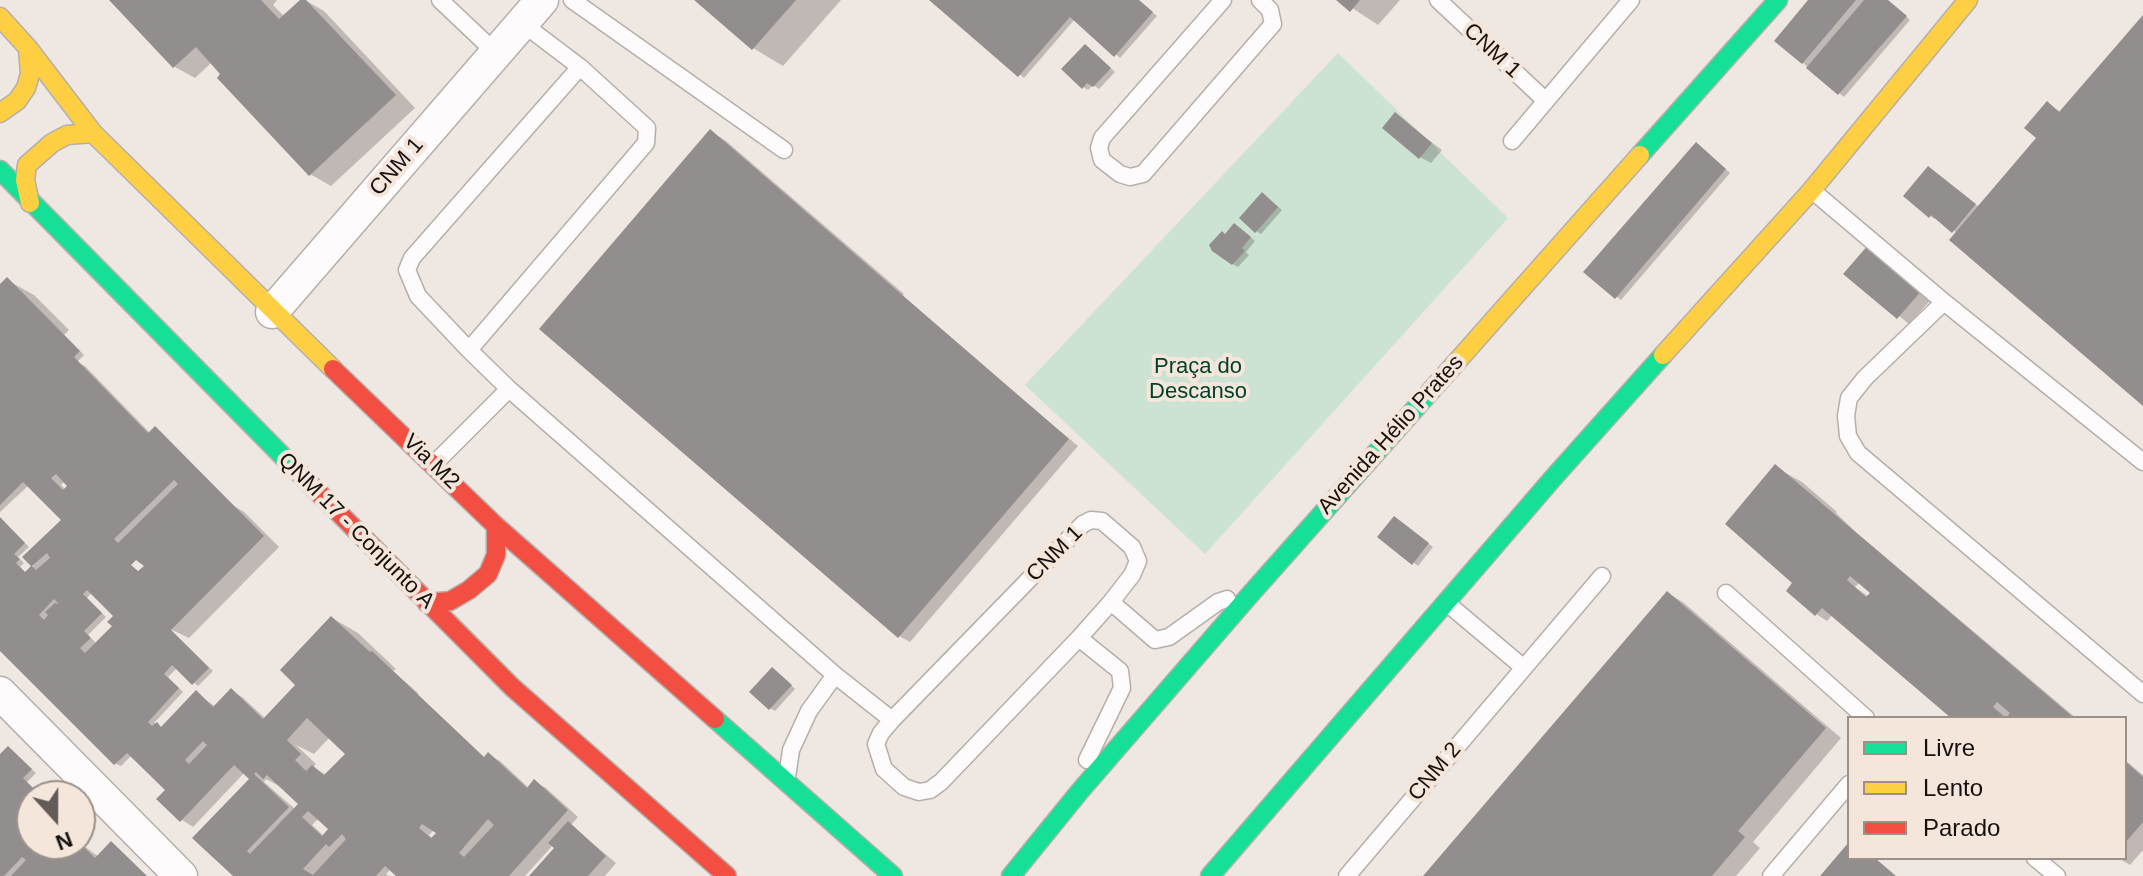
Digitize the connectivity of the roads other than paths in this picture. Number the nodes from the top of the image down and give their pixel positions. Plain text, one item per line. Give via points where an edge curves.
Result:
1 (440, 0) edge
2 (572, 0) edge
3 (1223, 0) edge
4 (1260, 0) edge
5 (1438, 0) edge
6 (1631, 0) edge
7 (1778, 0) edge
8 (1968, 0) edge
9 (532, 12) edge
10 (0, 17) edge
11 (28, 48) junction
12 (496, 53) junction
13 (580, 67) junction
14 (1546, 101) junction
15 (0, 113) edge
16 (93, 133) junction
17 (1512, 141) dead end
18 (784, 150) dead end
19 (0, 170) edge
20 (1811, 191) junction
21 (30, 203) junction
22 (1944, 302) junction
23 (272, 312) junction
24 (469, 350) junction
25 (509, 389) junction
26 (2143, 462) edge
27 (434, 464) junction
28 (496, 526) junction
29 (1602, 576) dead end
30 (1726, 593) dead end
31 (1248, 597) junction
32 (1111, 602) junction
33 (427, 603) junction
34 (1447, 603) junction
35 (1079, 638) junction
36 (1524, 668) junction
37 (835, 675) junction
38 (0, 693) edge
39 (2143, 694) edge
40 (1864, 716) edge
41 (892, 720) junction
42 (787, 782) junction
43 (1847, 786) edge
44 (1080, 791) junction
45 (2037, 860) edge
46 (181, 876) edge
47 (727, 876) edge
48 (893, 876) edge
49 (1011, 876) edge
50 (1210, 876) edge
51 (1347, 876) edge
52 (1771, 876) edge
53 (2057, 876) edge

1 - 12 lane
2 - 18 lane
3 - 4 lane via 1102,138 1102,160 1120,174 1143,174 1273,24 1270,10
5 - 14 lane, CNM 1
6 - 14 lane
7 - 31 main road, Avenida Hélio Prates
8 - 20 main road
9 - 12 street, CNM 1
9 - 13 lane, CNM 1
10 - 11 main road, Via M2
11 - 15 main road via 26,88
11 - 16 main road, Via M2
12 - 23 street, CNM 1
13 - 24 lane via 407,270 418,296
13 - 24 lane, CNM 1 via 647,128 646,143
14 - 17 lane
16 - 21 main road via 67,135 27,165
16 - 23 main road, Via M2
19 - 21 main road, QNM 17 - Conjunto A
20 - 22 lane
20 - 34 main road
21 - 33 main road, QNM 17 - Conjunto A
22 - 26 lane
22 - 39 lane via 1849,398 1848,436 1858,453
23 - 27 main road, Via M2
24 - 25 lane
25 - 27 lane
25 - 37 lane
27 - 28 main road, Via M2
28 - 33 main road via 496,555 488,574 450,601
28 - 42 main road, Via M2
29 - 36 lane, CNM 2
30 - 40 lane
31 - 32 lane via 1218,602 1169,637 1155,640
31 - 44 main road, Avenida Hélio Prates
32 - 35 lane
32 - 41 lane, CNM 1 via 1138,561 1123,539 1102,521 1091,520
33 - 47 main road, QNM 17 - Conjunto A via 512,687
34 - 36 lane
34 - 50 main road
35 - 41 lane, CNM 1 via 930,790 904,787 884,769 876,744
35 - 44 lane via 1120,671 1122,688 1089,752
36 - 51 lane, CNM 2
37 - 41 lane
37 - 42 lane via 809,711 791,750
38 - 46 street
42 - 48 main road, Via M2
43 - 52 lane
44 - 49 main road, Avenida Hélio Prates
45 - 53 lane

